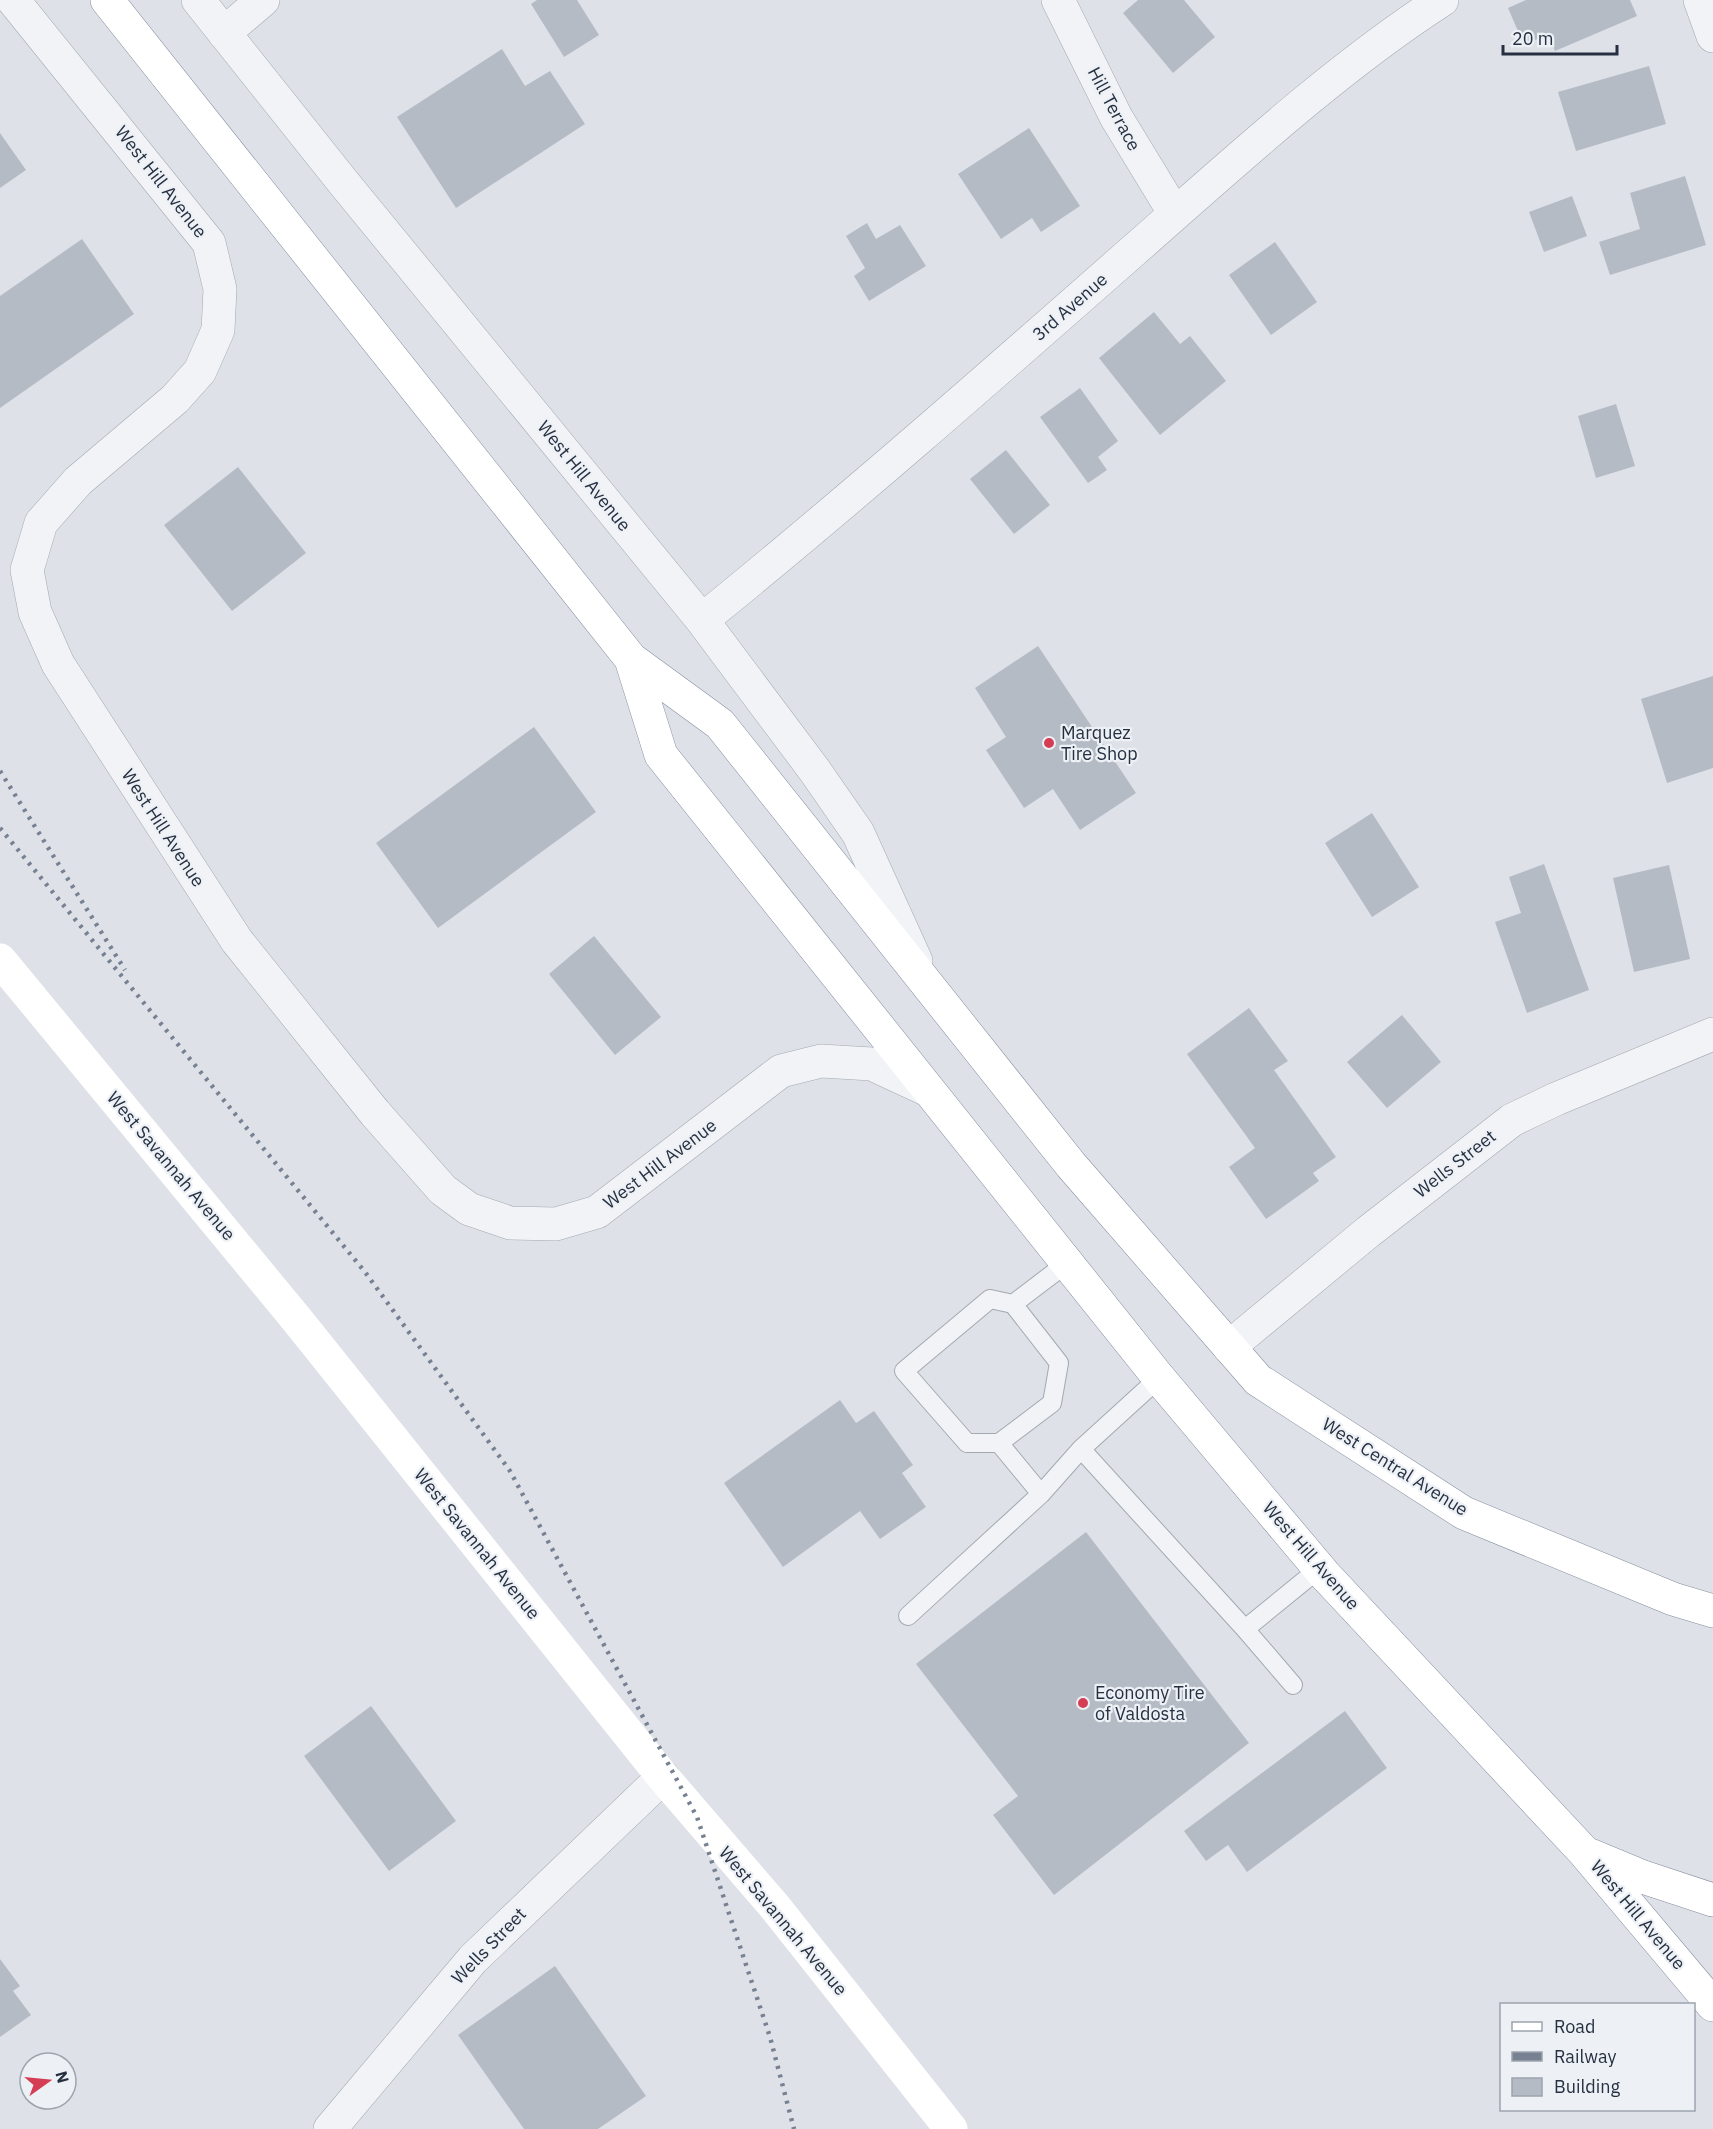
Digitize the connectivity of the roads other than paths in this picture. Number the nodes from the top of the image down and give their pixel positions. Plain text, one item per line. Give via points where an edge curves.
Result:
1 (13, 0) edge
2 (107, 0) edge
3 (198, 0) edge
4 (263, 0) edge
5 (1058, 0) edge
6 (1442, 0) edge
7 (1700, 0) edge
8 (224, 33) junction
9 (1713, 36) edge
10 (1175, 214) junction
11 (14, 572) edge
12 (702, 620) junction
13 (631, 659) junction
14 (0, 960) edge
15 (925, 981) junction
16 (1713, 1034) edge
17 (928, 1090) junction
18 (1067, 1263) junction
19 (1013, 1304) junction
20 (1229, 1347) junction
21 (1159, 1378) junction
22 (999, 1443) junction
23 (1081, 1449) junction
24 (1041, 1494) junction
25 (1320, 1568) junction
26 (1713, 1611) edge
27 (908, 1616) dead end
28 (1245, 1629) junction
29 (1293, 1685) dead end
30 (663, 1777) junction
31 (1586, 1853) junction
32 (1713, 1900) edge
33 (1713, 2005) edge
34 (330, 2129) edge
35 (951, 2129) edge

1 - 11 street, West Hill Avenue via 209,243 220,289 218,330 201,371 175,399 78,481 41,523
2 - 13 main road, West Hill Avenue
3 - 8 street, West Hill Avenue
4 - 8 street
5 - 10 street, Hill Terrace via 1116,117
6 - 10 street, 3rd Avenue via 1319,93
7 - 9 street
8 - 12 street, West Hill Avenue
10 - 12 street, 3rd Avenue via 839,509
11 - 17 street, West Hill Avenue via 58,664 237,941 382,1121 443,1190 469,1209 510,1223 556,1224 597,1212 782,1071 821,1060 872,1064
12 - 15 street, West Hill Avenue via 858,833
13 - 15 main road, West Hill Avenue via 720,724
13 - 17 main road, West Hill Avenue via 661,755
14 - 30 main road, West Savannah Avenue via 298,1321
15 - 20 main road, West Hill Avenue via 1071,1165
16 - 20 street, Wells Street via 1512,1120
17 - 18 main road, West Hill Avenue
18 - 19 lane
18 - 21 main road, West Hill Avenue
19 - 22 lane via 1059,1363 1052,1403
19 - 22 lane via 990,1299 904,1371 967,1443
20 - 26 main road, West Central Avenue via 1258,1380 1464,1513 1673,1599
21 - 23 lane
21 - 25 main road, West Hill Avenue
22 - 24 lane
23 - 24 lane
23 - 28 lane
24 - 27 lane
25 - 28 lane
25 - 31 main road, West Hill Avenue
28 - 29 lane
30 - 34 street, Wells Street via 473,1959
30 - 35 main road, West Savannah Avenue via 775,1907
31 - 32 main road
31 - 33 main road, West Hill Avenue

